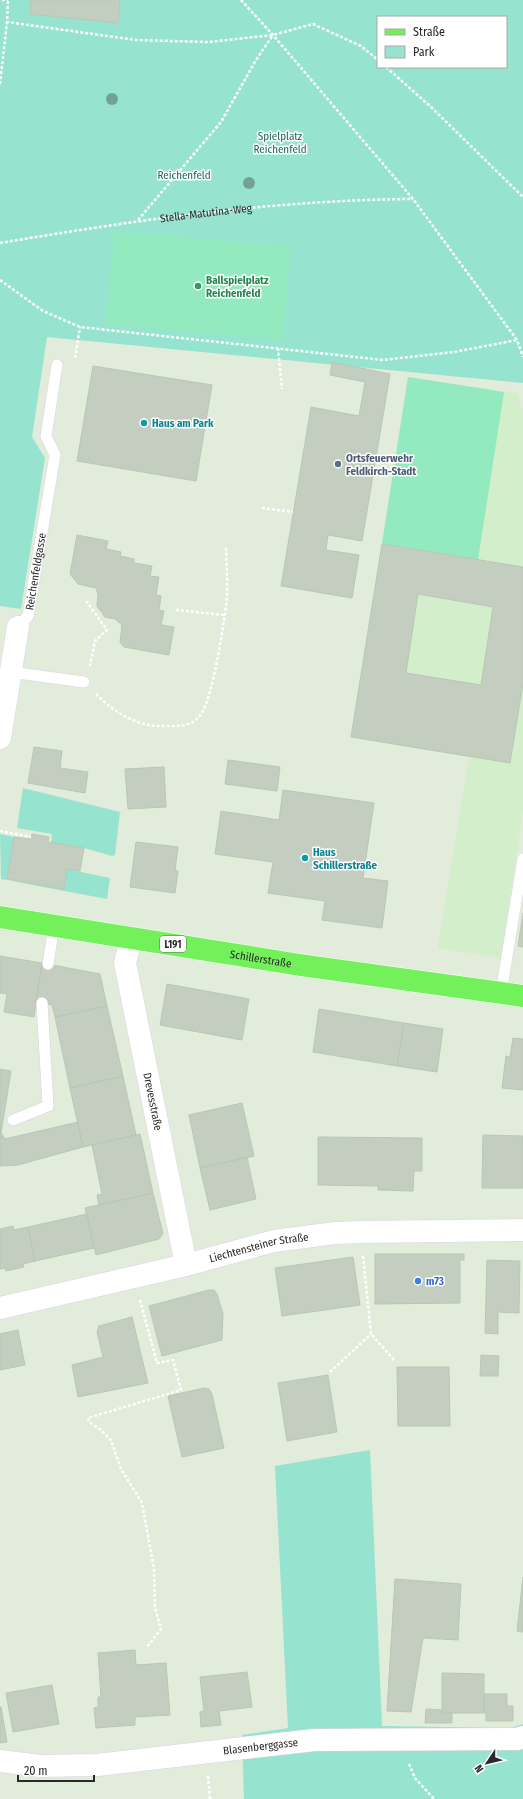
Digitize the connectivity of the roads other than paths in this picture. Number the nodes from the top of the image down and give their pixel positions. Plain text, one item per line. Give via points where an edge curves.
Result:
1 (57, 365) dead end
2 (18, 627) joint
3 (10, 672) junction
4 (84, 682) road end
5 (0, 738) edge
6 (523, 859) edge
7 (0, 916) edge
8 (54, 926) junction
9 (131, 938) junction
10 (48, 964) dead end
11 (501, 993) junction
12 (523, 996) edge
13 (42, 1003) dead end
14 (13, 1120) dead end
15 (523, 1230) edge
16 (186, 1265) junction
17 (0, 1308) edge
18 (523, 1737) edge
19 (0, 1761) edge

1 - 2 lane, Reichenfeldgasse via 46,436 55,455 28,616
2 - 3 street, Reichenfeldgasse
3 - 4 lane
3 - 5 street, Reichenfeldgasse
6 - 11 lane
7 - 8 main road, Schillerstraße / L191
8 - 9 main road, Schillerstraße / L191
8 - 10 lane
9 - 11 main road, Schillerstraße / L191
9 - 16 street, Drevesstraße via 125,963
11 - 12 main road, Schillerstraße / L191
13 - 14 lane via 48,1106
15 - 16 street, Liechtensteiner Straße via 335,1233 274,1241
16 - 17 street, Liechtensteiner Straße
18 - 19 street, Blasenberggasse via 314,1740 97,1765 40,1766

